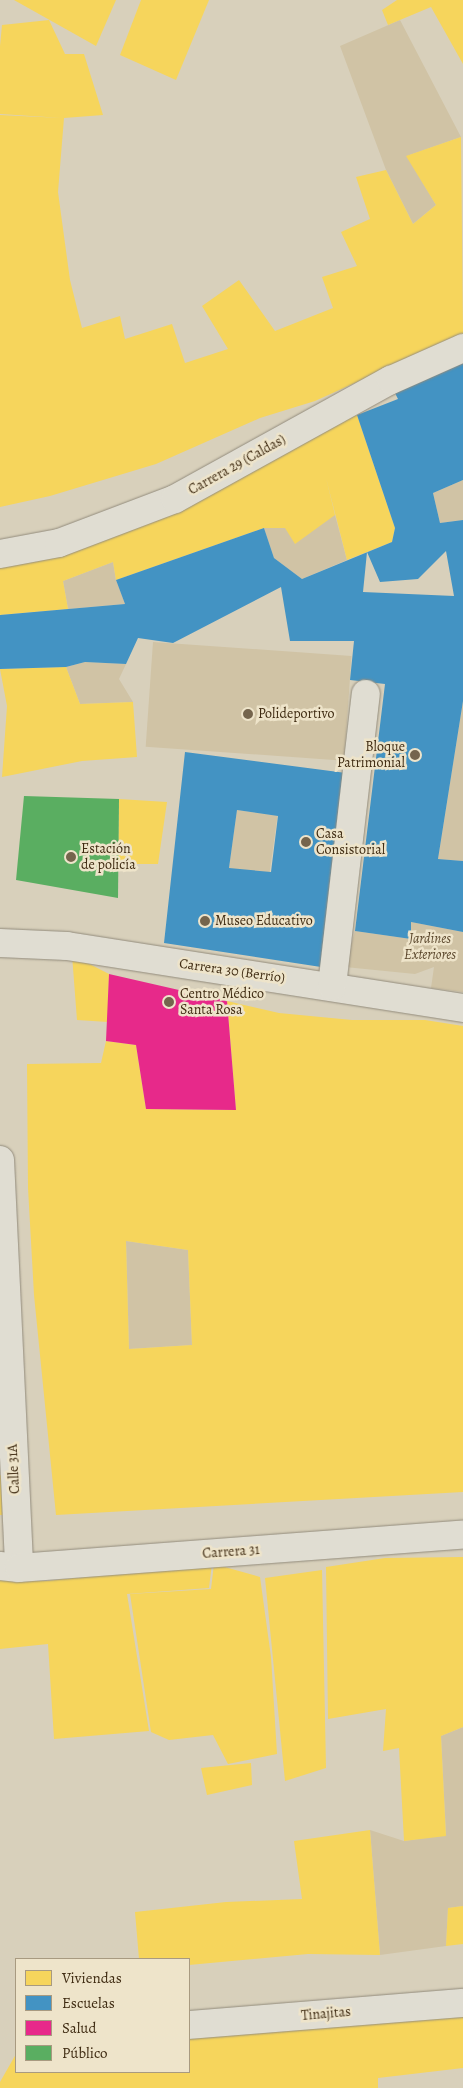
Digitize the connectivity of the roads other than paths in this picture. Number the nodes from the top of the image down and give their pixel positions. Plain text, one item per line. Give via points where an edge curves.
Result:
1 (463, 348) edge
2 (0, 554) edge
3 (366, 694) dead end
4 (0, 943) edge
5 (332, 986) junction
6 (463, 1008) edge
7 (0, 1160) edge
8 (463, 1535) edge
9 (9, 1567) edge
10 (463, 2003) edge
11 (190, 2025) edge

1 - 2 street, Carrera 29 (Caldas) via 391,380 175,499 59,543
3 - 5 street
4 - 5 street, Carrera 30 (Berrío) via 67,946
5 - 6 street, Carrera 30 (Berrío)
7 - 9 street, Calle 31A
8 - 9 street, Carrera 31
10 - 11 street, Tinajitas

